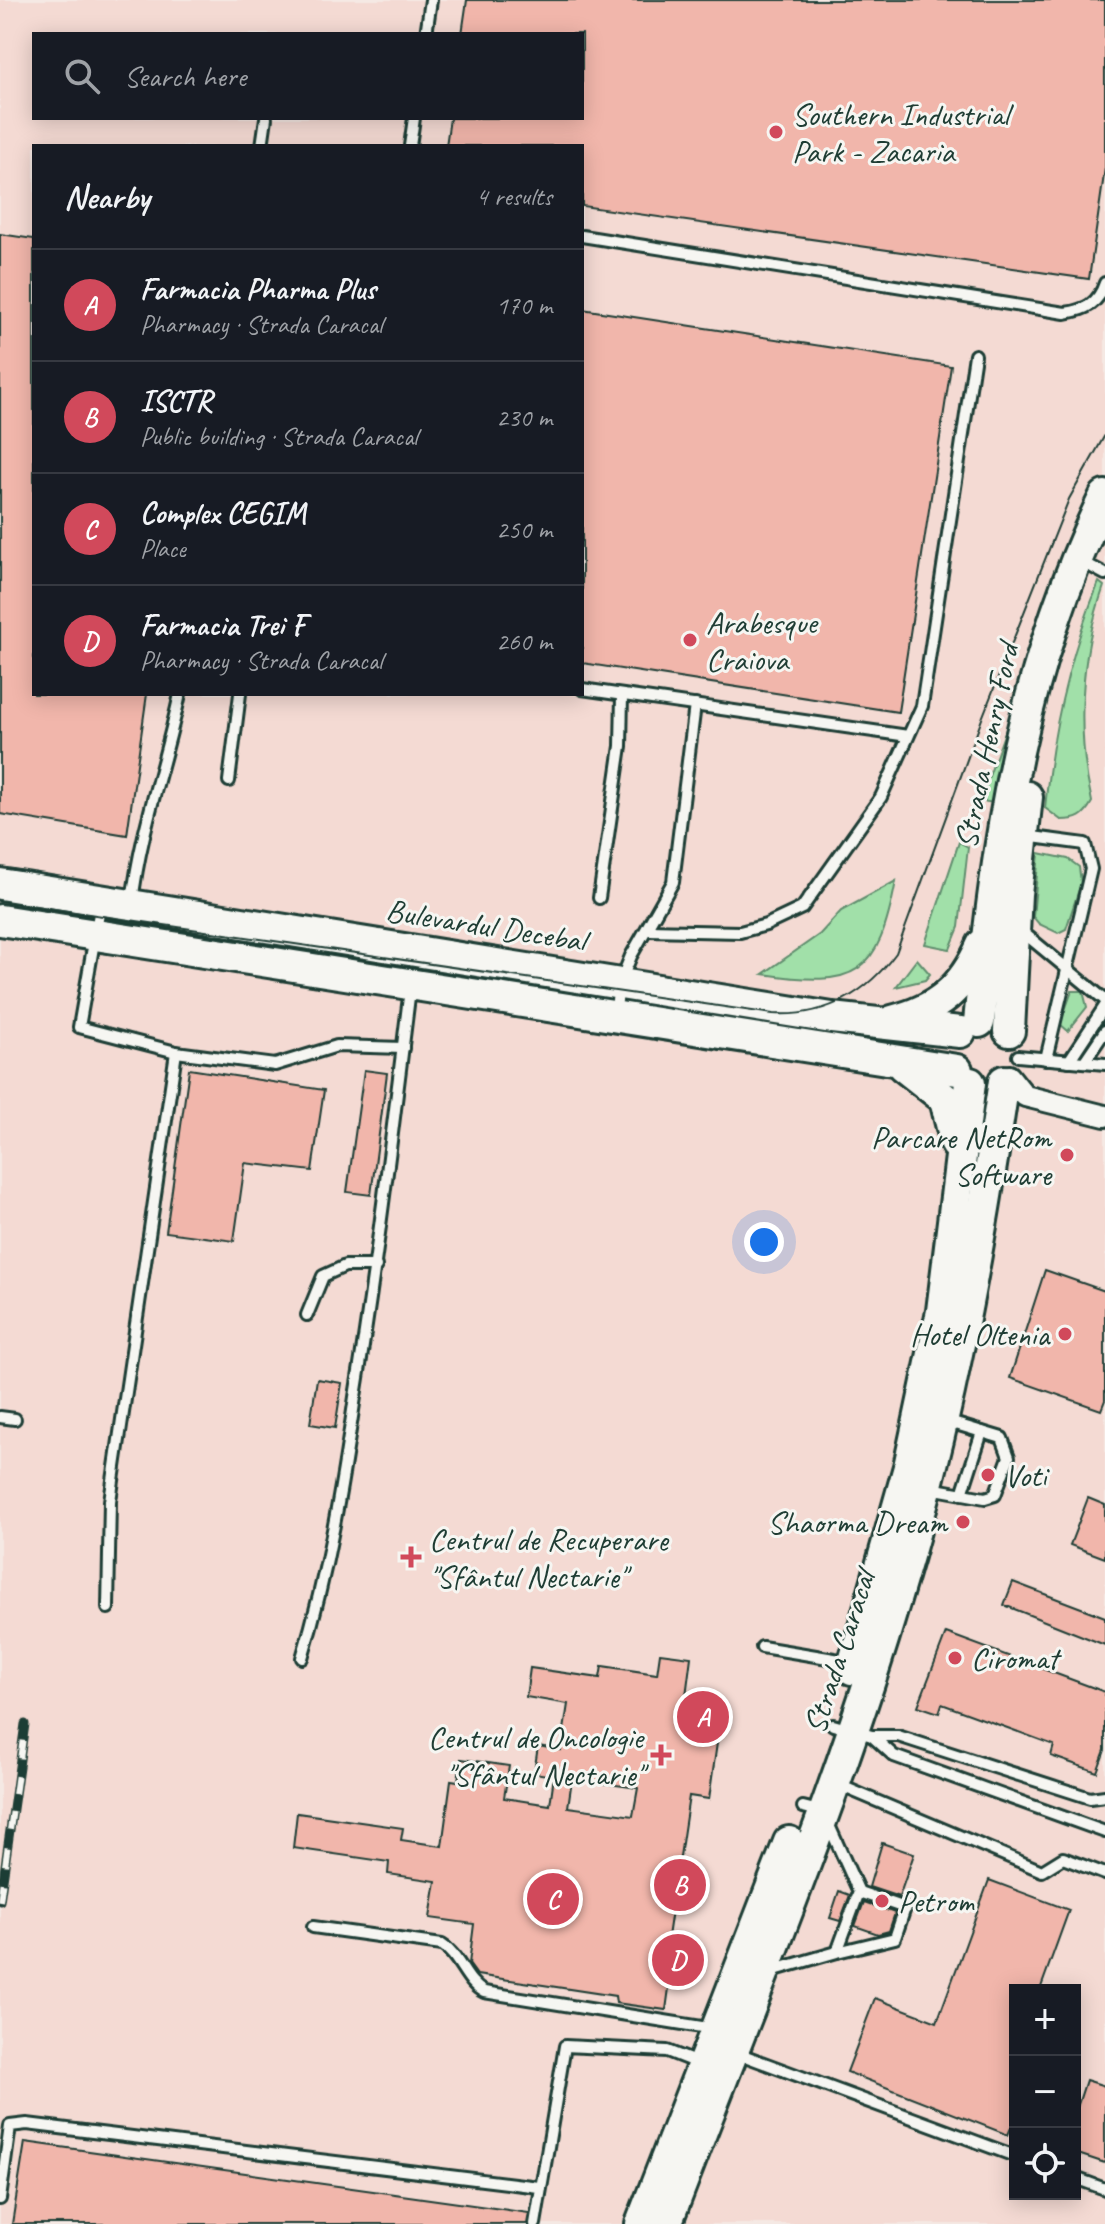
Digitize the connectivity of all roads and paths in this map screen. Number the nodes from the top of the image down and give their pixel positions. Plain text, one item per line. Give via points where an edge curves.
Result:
1 (431, 0) edge
2 (426, 32) edge
3 (266, 120) edge
4 (414, 120) edge
5 (262, 144) edge
6 (410, 144) edge
7 (584, 236) edge
8 (1105, 283) edge
9 (975, 355) dead end
10 (1105, 496) edge
11 (1101, 560) edge
12 (584, 689) edge
13 (622, 695) junction
14 (180, 696) edge
15 (240, 696) edge
16 (695, 705) junction
17 (908, 736) junction
18 (229, 781) dead end
19 (1021, 835) junction
20 (0, 884) edge
21 (599, 898) dead end
22 (102, 900) junction
23 (132, 905) junction
24 (0, 920) edge
25 (1002, 925) junction
26 (647, 930) junction
27 (96, 934) junction
28 (1066, 968) junction
29 (411, 983) junction
30 (620, 983) junction
31 (1105, 1003) edge
32 (614, 1014) junction
33 (879, 1025) junction
34 (970, 1027) junction
35 (1105, 1031) edge
36 (403, 1048) junction
37 (176, 1052) junction
38 (1017, 1061) junction
39 (1069, 1061) junction
40 (1084, 1062) junction
41 (1103, 1062) edge
42 (898, 1063) junction
43 (964, 1077) junction
44 (1105, 1116) edge
45 (957, 1194) junction
46 (376, 1266) junction
47 (307, 1315) dead end
48 (0, 1417) edge
49 (15, 1419) dead end
50 (944, 1420) junction
51 (982, 1432) junction
52 (927, 1487) junction
53 (962, 1494) junction
54 (108, 1608) dead end
55 (762, 1647) dead end
56 (302, 1658) dead end
57 (854, 1662) junction
58 (852, 1730) junction
59 (833, 1782) junction
60 (1105, 1796) edge
61 (813, 1810) junction
62 (1105, 1832) edge
63 (1105, 1874) edge
64 (859, 1892) junction
65 (313, 1927) dead end
66 (837, 1952) junction
67 (761, 1974) junction
68 (724, 2040) junction
69 (702, 2065) junction
70 (1009, 2154) edge
71 (1081, 2180) edge
72 (539, 2187) junction
73 (1105, 2189) edge
74 (0, 2199) edge
75 (535, 2224) edge
76 (641, 2224) edge
77 (666, 2224) edge

1 - 2 lane
3 - 5 lane
4 - 6 lane
7 - 8 lane via 1065,313 1085,310 1101,296
9 - 17 lane via 922,706
10 - 25 main road, Strada Henry Ford via 1065,582 1039,657 1007,793
11 - 19 main road, Strada Henry Ford via 1056,665
12 - 13 lane
13 - 16 lane
13 - 21 lane via 621,746
14 - 23 lane via 137,857
15 - 18 lane
16 - 17 lane
16 - 26 lane via 673,882
17 - 26 lane via 881,797 802,908 740,932
19 - 25 main road, Strada Henry Ford
19 - 28 lane via 1085,844 1091,869
20 - 22 main road, Bulevardul Decebal
22 - 23 main road, Bulevardul Decebal
22 - 27 lane
23 - 30 main road, Bulevardul Decebal
24 - 27 main road
25 - 28 lane
25 - 33 main road via 958,988 929,1009
25 - 34 main road, Strada Henry Ford
25 - 38 main road, Strada Henry Ford
26 - 30 lane
27 - 29 main road
27 - 37 lane via 79,1027
28 - 31 lane
28 - 38 lane
29 - 32 main road
29 - 36 lane
30 - 32 lane
30 - 33 main road, Bulevardul Decebal
31 - 39 lane
32 - 42 main road
33 - 34 main road, Bulevardul Decebal
34 - 38 main road via 1000,1024
34 - 43 main road via 953,1051
35 - 40 lane
36 - 37 lane via 337,1046 275,1065
36 - 46 lane
37 - 54 lane via 110,1501
38 - 39 lane
38 - 43 main road via 982,1086
38 - 44 street via 1025,1096
38 - 50 main road, Strada Caracal
39 - 40 lane
40 - 41 lane
42 - 43 main road
42 - 45 main road via 945,1099 954,1125
43 - 45 main road, Strada Caracal
45 - 57 main road, Strada Caracal via 942,1311 909,1467
46 - 47 lane via 345,1266 323,1276
46 - 56 lane via 340,1496 320,1599
48 - 49 lane
50 - 51 lane
50 - 52 main road, Strada Caracal
51 - 53 lane
51 - 53 lane via 1002,1438 1008,1447 1001,1488 985,1498
52 - 53 lane
52 - 58 main road, Strada Caracal
55 - 57 lane
57 - 58 main road, Strada Caracal
58 - 59 main road, Strada Caracal
58 - 60 lane via 898,1736 1090,1798
58 - 61 main road, Strada Caracal
58 - 62 lane via 894,1756
59 - 61 main road, Strada Caracal
59 - 63 lane via 1042,1871 1063,1858
61 - 64 lane
61 - 67 main road, Strada Caracal
61 - 68 main road, Strada Caracal
64 - 66 lane
64 - 66 lane via 905,1908 895,1938
65 - 68 lane via 442,1945 484,1992
66 - 67 lane
67 - 68 main road, Strada Caracal
68 - 69 main road, Strada Caracal
68 - 70 lane
68 - 77 main road, Strada Caracal
69 - 72 lane via 667,2051 565,2046
69 - 76 main road, Strada Caracal
71 - 73 lane
72 - 74 lane via 27,2124 10,2126
72 - 75 lane

